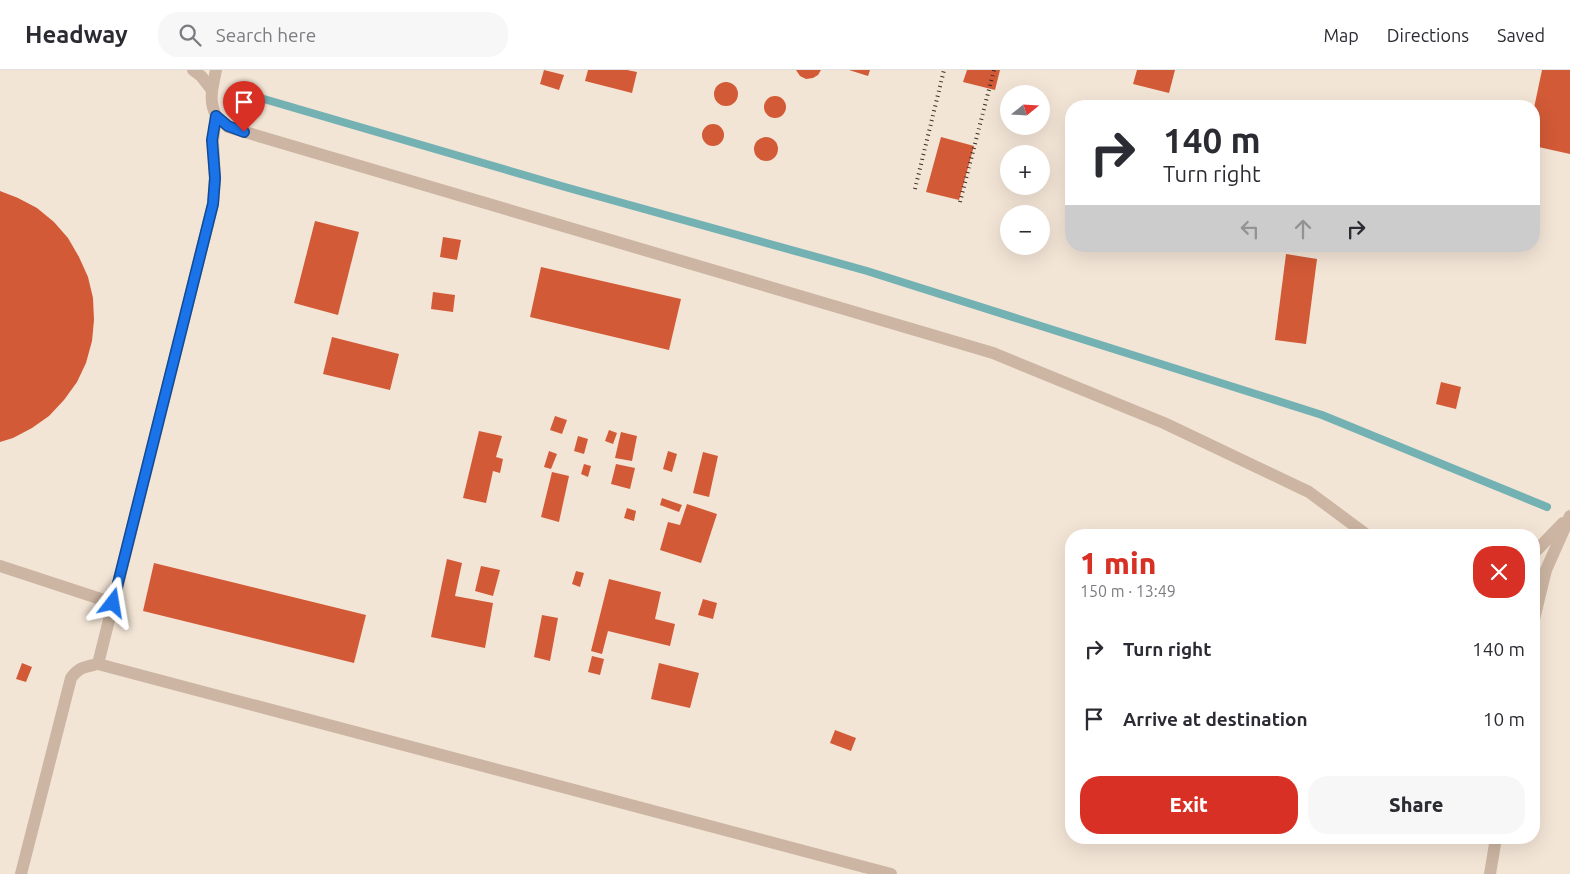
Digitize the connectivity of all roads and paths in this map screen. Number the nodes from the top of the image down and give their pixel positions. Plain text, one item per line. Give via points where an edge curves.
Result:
1 (193, 70) edge
2 (216, 70) edge
3 (212, 90) junction
4 (216, 116) junction
5 (1570, 515) edge
6 (1359, 529) edge
7 (1540, 548) edge
8 (0, 566) edge
9 (1540, 594) edge
10 (113, 603) junction
11 (98, 664) junction
12 (1495, 844) edge
13 (849, 869) edge
14 (21, 874) edge
15 (891, 874) edge
16 (1490, 874) edge

1 - 3 lane
2 - 3 lane
3 - 4 lane
4 - 6 lane via 236,129 993,353 1164,423 1309,492
4 - 10 lane via 212,140 213,204
5 - 7 lane
5 - 9 lane via 1546,570
8 - 10 lane
10 - 11 lane
11 - 13 lane
11 - 14 lane via 77,670 71,678
12 - 16 lane
13 - 15 lane

